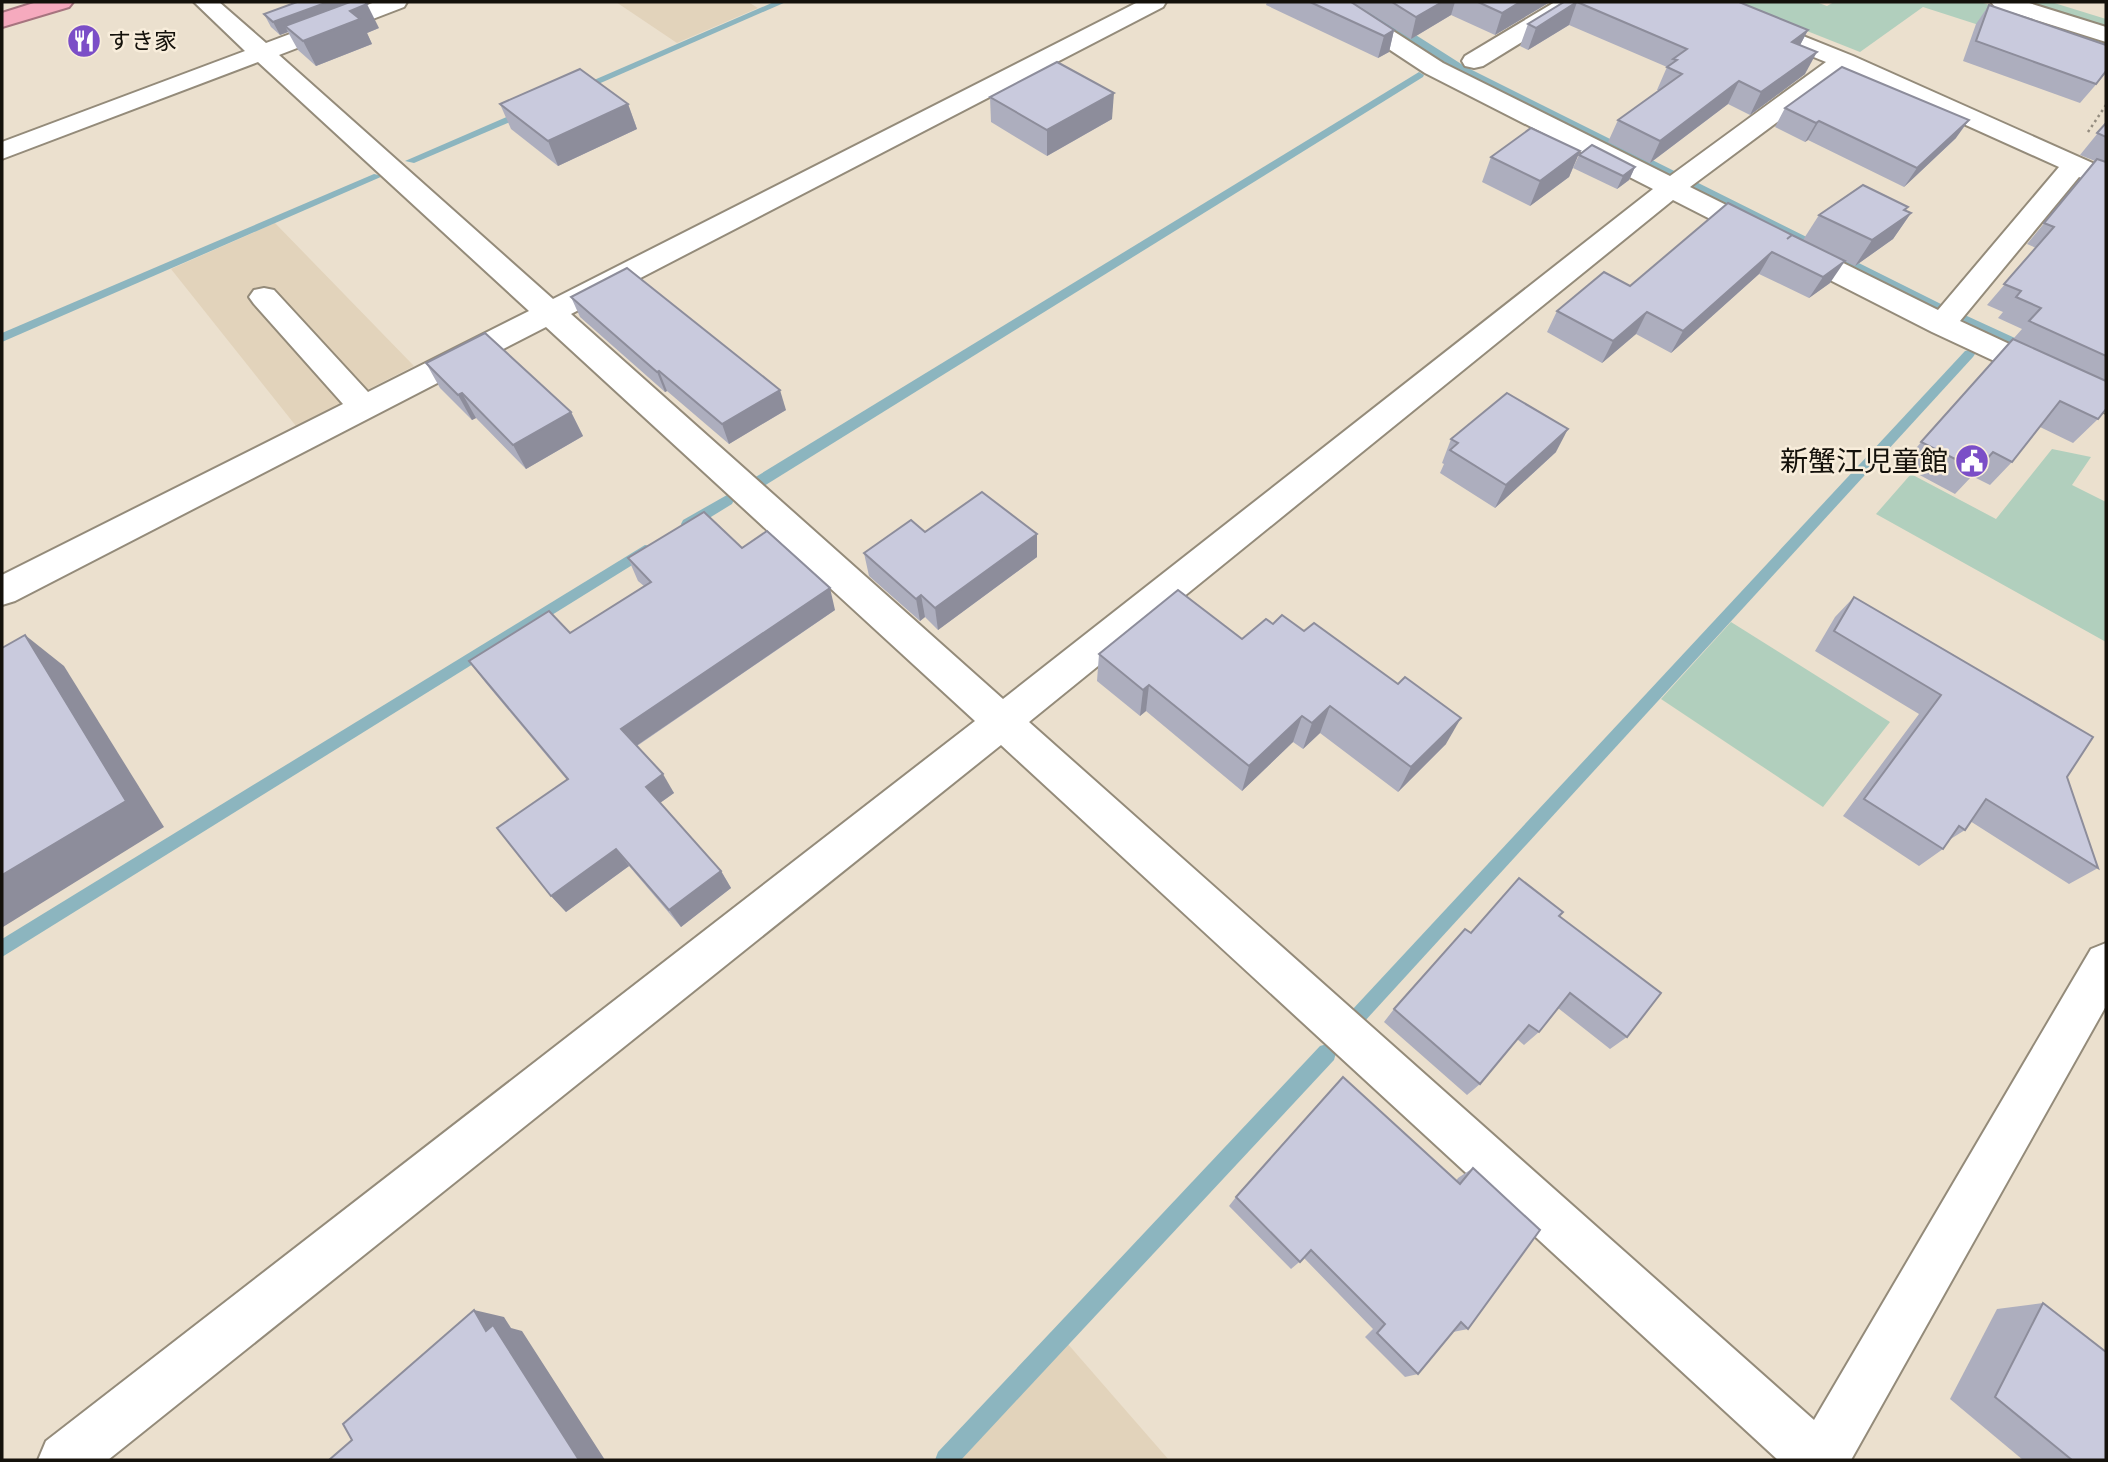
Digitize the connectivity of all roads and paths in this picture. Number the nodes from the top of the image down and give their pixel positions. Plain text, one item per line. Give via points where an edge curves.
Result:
1 (61, 2) edge
2 (206, 2) edge
3 (396, 2) edge
4 (1155, 2) edge
5 (1333, 2) edge
6 (1572, 2) edge
7 (1698, 2) edge
8 (2003, 2) edge
9 (2, 20) edge
10 (2106, 35) edge
11 (262, 53) junction
12 (1474, 61) dead end
13 (1844, 61) junction
14 (2, 151) edge
15 (2075, 165) junction
16 (2106, 179) edge
17 (1678, 183) junction
18 (264, 297) dead end
19 (548, 314) junction
20 (1948, 317) junction
21 (2106, 402) edge
22 (364, 407) junction
23 (2, 591) edge
24 (1002, 722) junction
25 (2106, 964) edge
26 (65, 1460) edge
27 (1820, 1460) edge

1 - 9 highway
2 - 11 street
3 - 11 street
4 - 19 street
5 - 17 street via 1433,68
6 - 12 street
7 - 13 street
8 - 10 street
11 - 14 street
11 - 19 street
13 - 15 street
13 - 17 street
15 - 16 street
15 - 20 street
17 - 20 street
17 - 24 street
18 - 22 street
19 - 22 street
19 - 24 street
20 - 21 street
22 - 23 street
24 - 26 street
24 - 27 street
25 - 27 street

